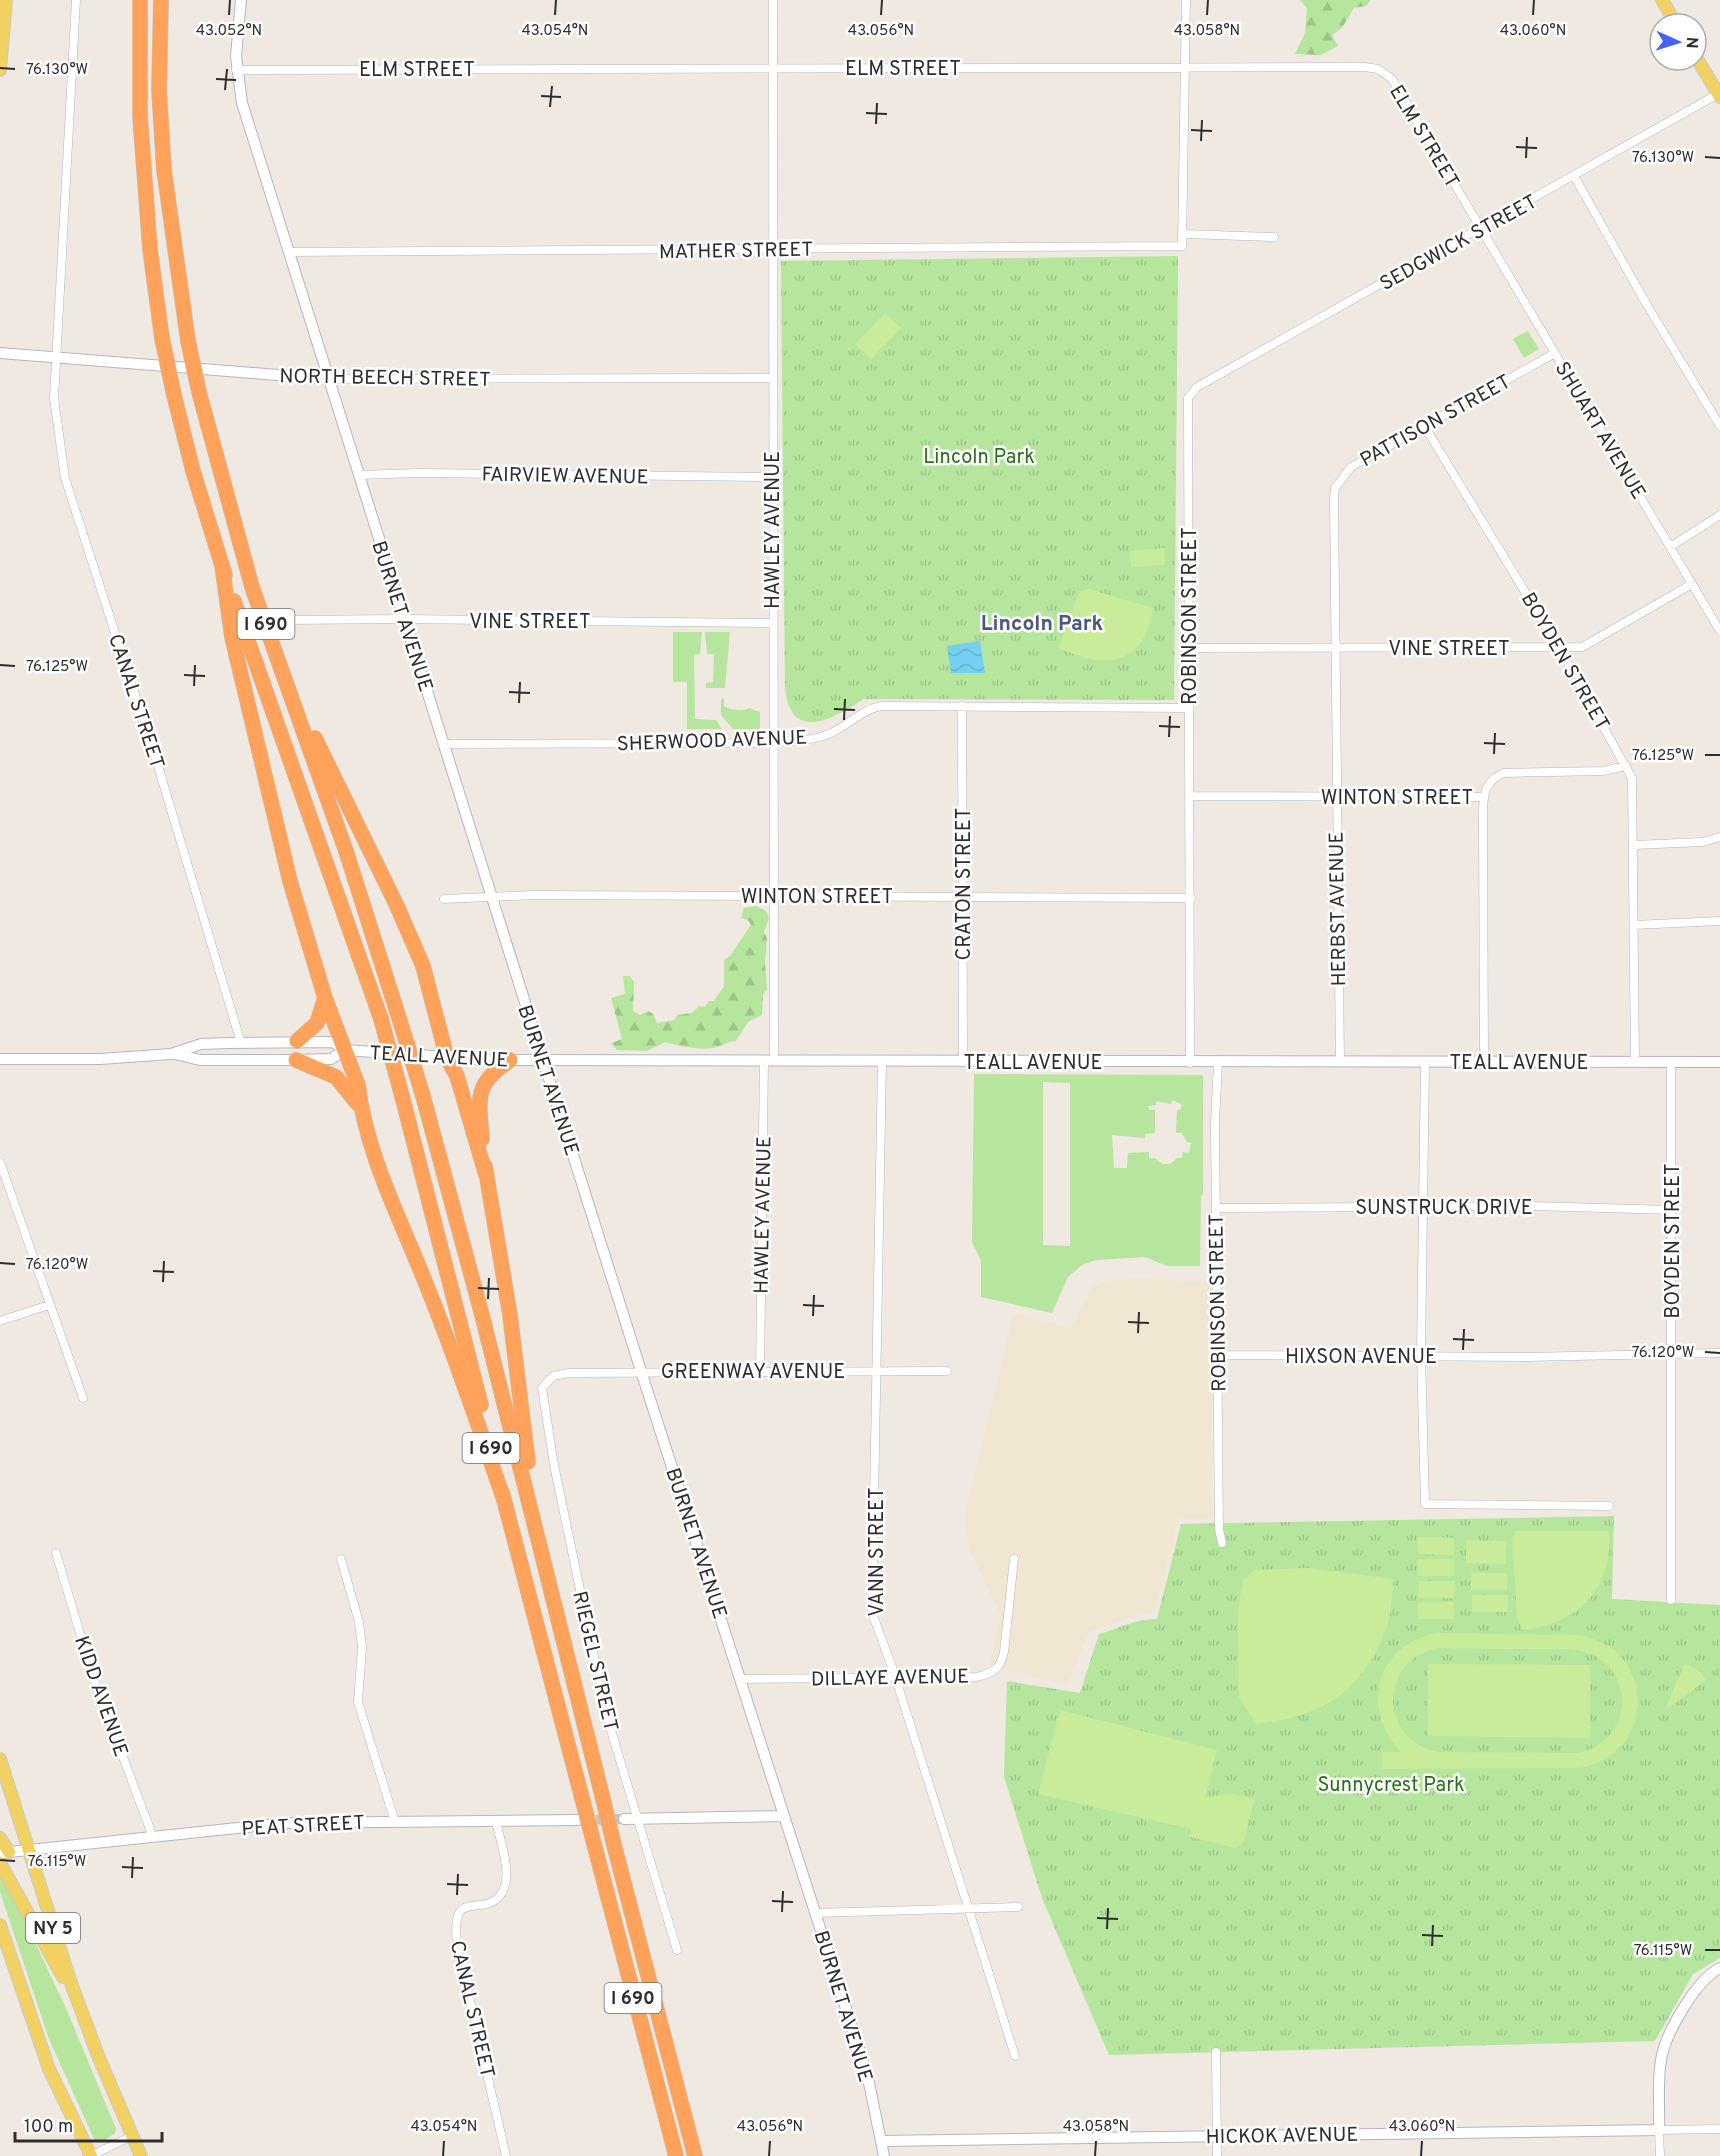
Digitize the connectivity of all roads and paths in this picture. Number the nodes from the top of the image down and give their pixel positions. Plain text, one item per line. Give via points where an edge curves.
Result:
1 (6, 0) edge
2 (76, 0) edge
3 (140, 0) edge
4 (161, 0) edge
5 (241, 0) edge
6 (773, 0) edge
7 (1186, 0) edge
8 (1185, 66) junction
9 (774, 68) junction
10 (0, 70) edge
11 (236, 70) junction
12 (1705, 72) edge
13 (1719, 96) edge
14 (1574, 176) junction
15 (1482, 229) junction
16 (1184, 234) junction
17 (1274, 237) dead end
18 (771, 249) junction
19 (289, 252) junction
20 (0, 353) edge
21 (1556, 354) junction
22 (57, 357) junction
23 (771, 378) junction
24 (328, 379) junction
25 (1197, 387) joint
26 (1720, 426) edge
27 (1425, 427) junction
28 (359, 475) junction
29 (772, 477) junction
30 (1720, 516) edge
31 (1670, 547) junction
32 (222, 565) junction
33 (1692, 584) junction
34 (404, 619) junction
35 (288, 621) dead end
36 (772, 623) junction
37 (1720, 631) edge
38 (1334, 647) junction
39 (1190, 648) junction
40 (1559, 648) junction
41 (289, 686) junction
42 (962, 706) junction
43 (1189, 708) junction
44 (772, 742) junction
45 (443, 744) junction
46 (1626, 766) junction
47 (1190, 796) junction
48 (1335, 797) junction
49 (1484, 797) junction
50 (1720, 837) edge
51 (1634, 845) junction
52 (491, 896) junction
53 (774, 897) junction
54 (964, 897) junction
55 (1191, 898) junction
56 (444, 899) dead end
57 (1719, 921) edge
58 (1634, 925) junction
59 (325, 998) junction
60 (297, 1041) junction
61 (241, 1043) junction
62 (345, 1050) junction
63 (174, 1054) junction
64 (447, 1058) junction
65 (0, 1059) edge
66 (296, 1060) junction
67 (510, 1060) junction
68 (543, 1060) junction
69 (769, 1060) junction
70 (882, 1062) junction
71 (963, 1062) junction
72 (1340, 1062) junction
73 (1425, 1062) junction
74 (1484, 1062) junction
75 (1635, 1062) junction
76 (1671, 1062) junction
77 (1720, 1062) edge
78 (1190, 1063) junction
79 (1218, 1063) junction
80 (360, 1108) junction
81 (0, 1162) edge
82 (486, 1175) junction
83 (1216, 1208) junction
84 (1422, 1208) junction
85 (1672, 1209) junction
86 (49, 1305) junction
87 (0, 1321) edge
88 (1672, 1353) junction
89 (1720, 1353) edge
90 (1217, 1355) junction
91 (1421, 1355) junction
92 (641, 1371) junction
93 (760, 1371) junction
94 (876, 1371) junction
95 (947, 1371) dead end
96 (559, 1374) joint
97 (83, 1398) dead end
98 (504, 1500) junction
99 (1610, 1506) dead end
100 (536, 1525) junction
101 (1222, 1543) dead end
102 (56, 1553) dead end
103 (341, 1559) dead end
104 (1014, 1559) dead end
105 (1671, 1600) dead end
106 (895, 1678) junction
107 (741, 1680) junction
108 (0, 1759) edge
109 (784, 1816) junction
110 (624, 1819) tunnel mouth
111 (638, 1819) junction
112 (578, 1820) tunnel mouth
113 (496, 1821) junction
114 (395, 1822) junction
115 (153, 1837) junction
116 (0, 1838) edge
117 (28, 1849) junction
118 (5, 1852) edge
119 (0, 1863) edge
120 (1018, 1907) dead end
121 (967, 1908) junction
122 (815, 1913) junction
123 (0, 1925) edge
124 (677, 1950) dead end
125 (1720, 1968) edge
126 (79, 2006) junction
127 (1216, 2052) dead end
128 (1015, 2056) dead end
129 (1720, 2129) edge
130 (1659, 2130) junction
131 (132, 2136) junction
132 (1217, 2137) junction
133 (881, 2141) junction
134 (91, 2156) edge
135 (141, 2156) edge
136 (506, 2156) edge
137 (675, 2156) edge
138 (695, 2156) edge
139 (884, 2156) edge
140 (1217, 2156) edge
141 (1660, 2156) edge

1 - 10 main road
2 - 22 street, CANAL STREET
3 - 32 highway, I 690, bridge via 142,139 150,249 162,338 193,471
4 - 41 highway, I 690, bridge via 159,90 164,170 188,341 252,587
5 - 11 street, BURNET AVENUE
6 - 9 street, HAWLEY AVENUE
7 - 8 street
8 - 9 street, ELM STREET
8 - 15 street, ELM STREET via 1365,67 1386,74
8 - 16 street
9 - 11 street, ELM STREET
9 - 18 street, HAWLEY AVENUE
11 - 19 street, BURNET AVENUE via 242,103
12 - 13 main road
13 - 14 street, SEDGWICK STREET
14 - 15 street, SEDGWICK STREET
14 - 26 street
15 - 21 street, SHUART AVENUE
15 - 25 street, SEDGWICK STREET
16 - 17 street
16 - 18 street, MATHER STREET via 1182,246
18 - 19 street, MATHER STREET
18 - 23 street, HAWLEY AVENUE
19 - 24 street, BURNET AVENUE
20 - 22 street, NORTH BEECH STREET
21 - 27 street, PATTISON STREET
21 - 31 street, SHUART AVENUE
22 - 24 street, NORTH BEECH STREET
22 - 61 street, CANAL STREET via 54,398 65,478 158,766
23 - 24 street, NORTH BEECH STREET
23 - 29 street, HAWLEY AVENUE
24 - 28 street, BURNET AVENUE
25 - 39 street, ROBINSON STREET via 1188,398
27 - 38 street, PATTISON STREET via 1351,467 1335,488
27 - 40 street, BOYDEN STREET
28 - 29 street, FAIRVIEW AVENUE
28 - 34 street, BURNET AVENUE
29 - 36 street, HAWLEY AVENUE
30 - 31 street
31 - 33 street, SHUART AVENUE
32 - 59 highway via 232,637 284,858
32 - 98 highway, I 690, bridge via 381,1019
33 - 37 street, SHUART AVENUE
33 - 40 street, VINE STREET via 1590,644
34 - 35 street, VINE STREET
34 - 36 street, VINE STREET
34 - 45 street, BURNET AVENUE
36 - 44 street, HAWLEY AVENUE
38 - 39 street, VINE STREET
38 - 40 street, VINE STREET
38 - 48 street, HERBST AVENUE
39 - 43 street, ROBINSON STREET
40 - 46 street, BOYDEN STREET
41 - 64 highway via 398,906 423,966
41 - 100 highway, I 690, bridge via 423,1096
42 - 43 street, SHERWOOD AVENUE
42 - 44 street, SHERWOOD AVENUE via 874,707 826,735
42 - 54 street, CRATON STREET
43 - 47 street, ROBINSON STREET
44 - 45 street, SHERWOOD AVENUE
44 - 53 street, HAWLEY AVENUE
45 - 52 street, BURNET AVENUE
46 - 49 street, WINTON STREET via 1603,771 1504,773 1486,785
46 - 51 street, BOYDEN STREET via 1633,786
47 - 48 street, WINTON STREET
47 - 55 street, ROBINSON STREET
48 - 49 street, WINTON STREET
48 - 72 street, HERBST AVENUE
49 - 74 street
50 - 51 street via 1703,842
51 - 58 street, BOYDEN STREET
52 - 53 street, WINTON STREET
52 - 56 street, WINTON STREET
52 - 68 street, BURNET AVENUE
53 - 54 street, WINTON STREET
53 - 69 street, HAWLEY AVENUE
54 - 55 street, WINTON STREET
54 - 71 street, CRATON STREET
55 - 78 street, ROBINSON STREET
57 - 58 street
58 - 75 street, BOYDEN STREET
59 - 60 highway via 317,1023
59 - 62 highway
60 - 61 street, TEALL AVENUE
60 - 62 street, TEALL AVENUE via 333,1042
61 - 63 street, TEALL AVENUE via 201,1044
62 - 64 street, TEALL AVENUE
62 - 66 street, TEALL AVENUE via 331,1059
62 - 80 highway via 358,1085
63 - 65 street, TEALL AVENUE
63 - 66 street, TEALL AVENUE via 200,1060
64 - 67 street, TEALL AVENUE
64 - 82 highway via 457,1076
66 - 80 highway via 336,1077
67 - 68 street, TEALL AVENUE
67 - 82 highway via 486,1080 478,1099
68 - 69 street, TEALL AVENUE
68 - 92 street, BURNET AVENUE
69 - 70 street, TEALL AVENUE
69 - 93 street, HAWLEY AVENUE
70 - 71 street, TEALL AVENUE
70 - 94 street, VANN STREET
71 - 78 street, TEALL AVENUE
72 - 73 street, TEALL AVENUE
72 - 79 street, TEALL AVENUE
73 - 74 street, TEALL AVENUE
73 - 84 street
74 - 75 street, TEALL AVENUE
75 - 76 street, TEALL AVENUE
76 - 77 street, TEALL AVENUE
76 - 85 street, BOYDEN STREET
78 - 79 street, TEALL AVENUE
79 - 83 street, ROBINSON STREET
80 - 98 highway via 448,1338
81 - 86 street
82 - 100 highway via 510,1315
83 - 84 street, SUNSTRUCK DRIVE
83 - 90 street, ROBINSON STREET
84 - 85 street, SUNSTRUCK DRIVE
84 - 91 street
85 - 88 street, BOYDEN STREET
86 - 87 street
86 - 97 street
88 - 89 street, HIXSON AVENUE
88 - 91 street, HIXSON AVENUE
88 - 105 street, BOYDEN STREET
90 - 91 street, HIXSON AVENUE
90 - 101 street, ROBINSON STREET
91 - 99 street via 1425,1504
92 - 93 street, GREENWAY AVENUE
92 - 96 street, GREENWAY AVENUE
92 - 107 street, BURNET AVENUE
93 - 94 street, GREENWAY AVENUE
94 - 95 street, GREENWAY AVENUE
94 - 106 street, VANN STREET via 872,1613
96 - 111 street, RIEGEL STREET via 542,1388 544,1414 598,1676
98 - 137 highway, I 690, bridge
100 - 138 highway, I 690, bridge
102 - 115 street, KIDD AVENUE via 94,1680
103 - 114 street via 362,1647 358,1702
104 - 106 street, DILLAYE AVENUE via 1004,1652 998,1669 977,1677
106 - 107 street, DILLAYE AVENUE
106 - 121 street, VANN STREET
107 - 109 street, BURNET AVENUE
108 - 117 main road, NY 5
109 - 111 street
109 - 122 street, BURNET AVENUE
110 - 111 street
111 - 124 street, RIEGEL STREET
112 - 113 street, PEAT STREET
113 - 114 street, PEAT STREET
113 - 136 street, CANAL STREET via 505,1861 502,1894 461,1910 454,1923
114 - 115 street, PEAT STREET via 285,1823
115 - 117 street, PEAT STREET
116 - 118 main road
117 - 118 street, PEAT STREET
117 - 126 main road, NY 5
119 - 126 main road
120 - 121 street
121 - 122 street
121 - 128 street, VANN STREET
122 - 133 street, BURNET AVENUE via 869,2083
123 - 134 main road, NY 5 via 49,2069
125 - 130 street via 1704,1979 1664,2046 1660,2062
126 - 131 main road, NY 5
127 - 132 street
129 - 130 street, HICKOK AVENUE
130 - 132 street, HICKOK AVENUE
130 - 141 street
131 - 134 street
131 - 135 main road, NY 5
132 - 133 street, HICKOK AVENUE
132 - 140 street
133 - 139 street, BURNET AVENUE

